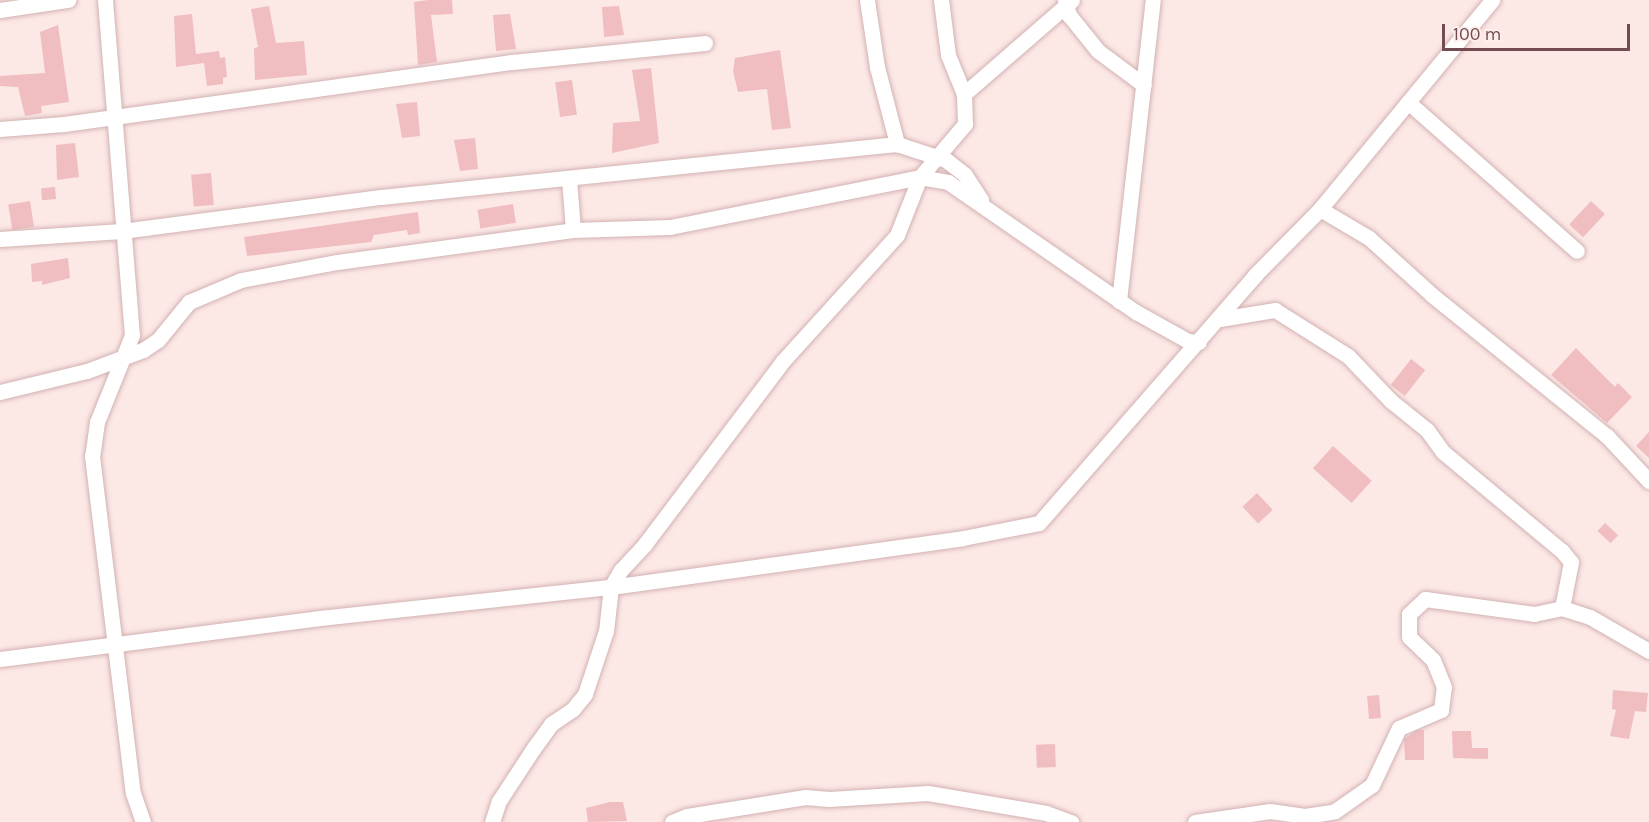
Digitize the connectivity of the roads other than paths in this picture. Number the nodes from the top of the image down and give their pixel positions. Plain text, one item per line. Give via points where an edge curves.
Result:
1 (68, 0) edge
2 (105, 0) edge
3 (867, 0) edge
4 (941, 0) edge
5 (1153, 0) edge
6 (1492, 0) edge
7 (1068, 2) edge
8 (0, 10) edge
9 (705, 43) dead end
10 (1144, 85) junction
11 (964, 94) junction
12 (1408, 102) junction
13 (114, 116) junction
14 (0, 129) edge
15 (897, 144) junction
16 (939, 156) junction
17 (920, 177) junction
18 (569, 179) junction
19 (984, 204) junction
20 (1320, 209) junction
21 (573, 230) junction
22 (122, 231) junction
23 (0, 239) edge
24 (1577, 251) dead end
25 (1119, 301) junction
26 (1220, 319) junction
27 (1199, 342) junction
28 (122, 358) junction
29 (0, 392) edge
30 (1649, 482) edge
31 (610, 587) junction
32 (1562, 608) junction
33 (114, 646) junction
34 (1649, 651) edge
35 (0, 659) edge
36 (143, 822) edge
37 (492, 822) edge
38 (672, 822) edge
39 (1071, 822) edge
40 (1195, 822) edge

1 - 8 street
2 - 13 street
3 - 15 street via 877,66
4 - 11 street via 948,56
5 - 10 street
6 - 12 street
7 - 10 street via 1069,15 1098,51
7 - 11 street
9 - 13 street via 512,62
10 - 25 street
11 - 16 street via 965,124
12 - 20 street
12 - 24 street
13 - 14 street
13 - 22 street
15 - 16 street
15 - 18 street via 718,159
16 - 17 street
16 - 19 street via 965,175
17 - 19 street via 948,182
17 - 21 street via 670,228
17 - 31 street via 897,235 782,362
18 - 21 street
18 - 22 street via 381,197
19 - 25 street via 1015,231
20 - 26 street via 1255,275
20 - 30 street via 1369,238 1432,296 1607,436
21 - 28 street via 337,262 241,280 189,302 158,340
22 - 23 street
22 - 28 street via 132,335
25 - 27 street via 1188,341
26 - 27 street
26 - 32 street via 1275,310 1348,356 1391,401 1427,430 1443,452 1562,551 1571,562
27 - 31 street via 1039,523 963,538
28 - 29 street via 87,371
28 - 33 street via 97,422 92,456
31 - 33 street
31 - 37 street via 606,631 585,694 573,709 551,724 499,801
32 - 34 street via 1590,617
32 - 40 street via 1534,614 1425,599 1409,614 1409,637 1433,660 1444,687 1441,710 1399,728 1372,785 1335,811 1305,816 1270,811
33 - 35 street
33 - 36 street via 133,793
38 - 39 street via 687,816 805,797 928,793 1046,813

